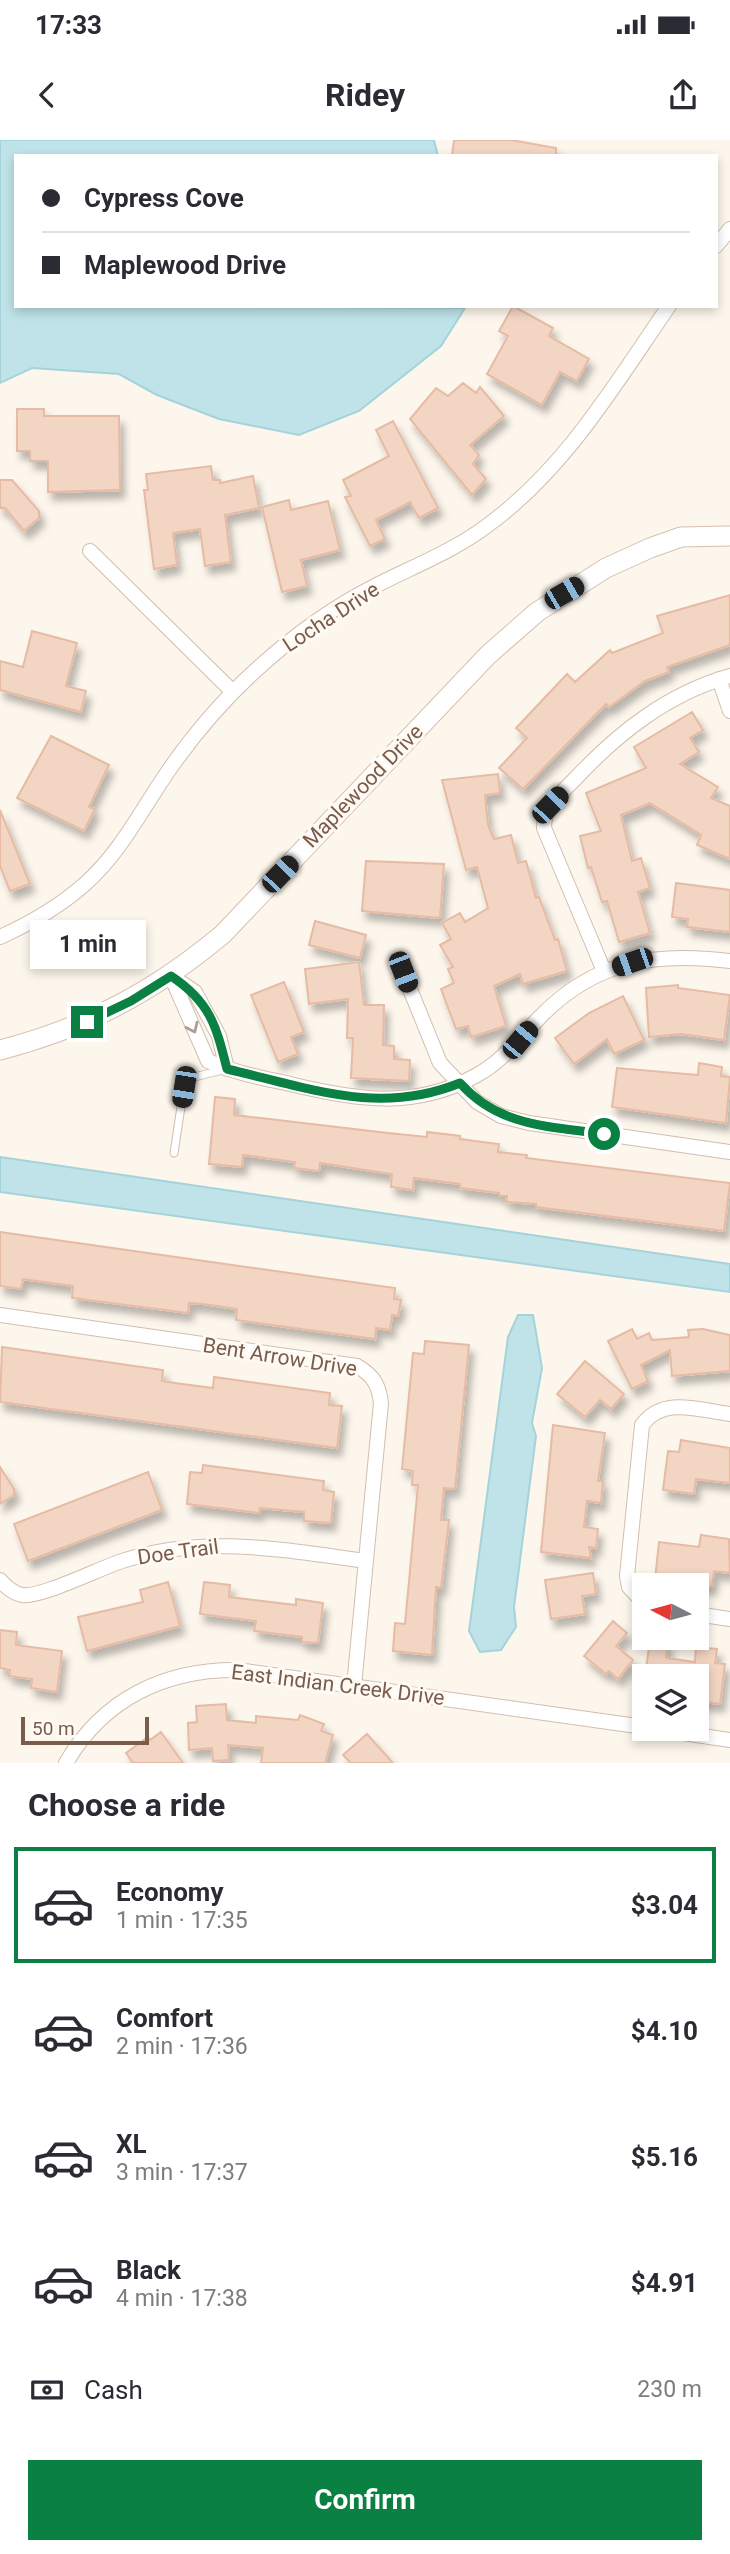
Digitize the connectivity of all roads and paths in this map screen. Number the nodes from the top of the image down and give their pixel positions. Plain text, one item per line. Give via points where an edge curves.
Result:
1 (668, 308) edge
2 (730, 536) edge
3 (90, 551) dead end
4 (724, 677) edge
5 (233, 692) junction
6 (730, 711) edge
7 (0, 937) edge
8 (730, 961) edge
9 (604, 971) junction
10 (403, 972) dead end
11 (171, 976) junction
12 (0, 1050) edge
13 (227, 1069) junction
14 (460, 1083) junction
15 (730, 1152) edge
16 (174, 1153) dead end
17 (0, 1315) edge
18 (730, 1414) edge
19 (366, 1561) junction
20 (0, 1580) edge
21 (632, 1590) edge
22 (709, 1616) edge
23 (730, 1619) edge
24 (354, 1686) junction
25 (632, 1725) edge
26 (709, 1737) edge
27 (730, 1740) edge
28 (65, 1763) edge

1 - 5 street, Locha Drive via 588,425 519,499 456,547 333,611
2 - 11 street, Maplewood Drive via 681,537 650,548 606,568 537,612 488,655 223,934
3 - 5 street
4 - 6 street
4 - 9 street via 667,702 633,724 602,750 544,816 544,828
5 - 7 street, Locha Drive via 198,732 128,835 95,874 56,907
8 - 9 street via 659,957
9 - 14 street via 569,991 501,1058
10 - 14 street via 434,1051 448,1075
11 - 12 street, Maplewood Drive via 87,1022
11 - 13 street via 195,992 219,1036
11 -> 13 street via 208,1061
13 - 14 street via 371,1100 425,1096
13 - 16 lane via 197,1075 184,1087
14 - 15 street via 489,1110 529,1123
17 - 19 street, Bent Arrow Drive via 357,1366 367,1372 375,1380 381,1403
18 - 21 street via 670,1406 659,1409 642,1425 627,1576
19 - 20 street, Doe Trail via 214,1544 160,1550 32,1595 10,1590
19 - 24 street, Bent Arrow Drive
22 - 23 street
24 - 25 street, East Indian Creek Drive
24 - 28 street, East Indian Creek Drive via 238,1670 172,1677 112,1707
26 - 27 street

